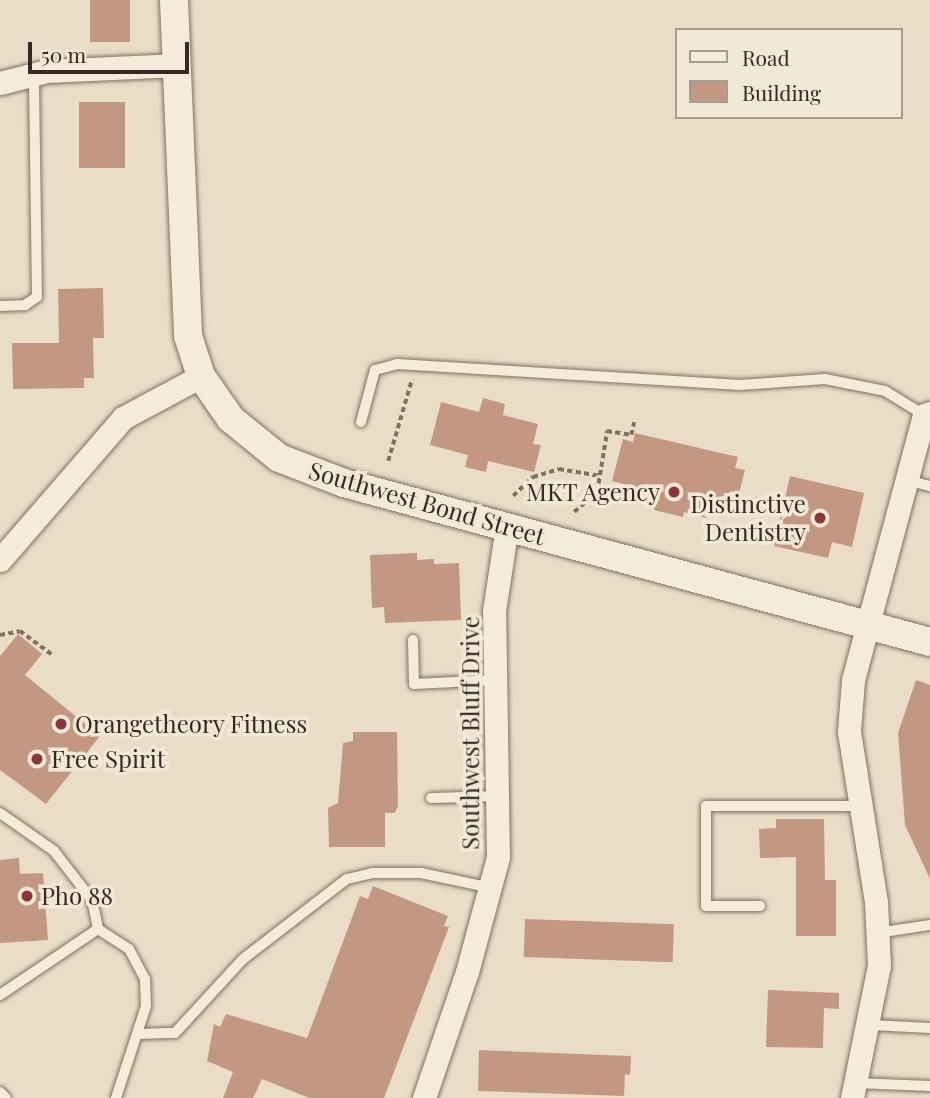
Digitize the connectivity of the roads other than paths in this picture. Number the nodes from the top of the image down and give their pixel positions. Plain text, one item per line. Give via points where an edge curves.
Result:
1 (174, 0) edge
2 (178, 65) junction
3 (34, 74) junction
4 (0, 83) edge
5 (0, 306) edge
6 (201, 376) junction
7 (927, 414) edge
8 (361, 422) dead end
9 (906, 481) junction
10 (930, 486) edge
11 (508, 526) junction
12 (0, 560) edge
13 (866, 621) junction
14 (413, 640) dead end
15 (930, 642) edge
16 (495, 680) junction
17 (499, 796) junction
18 (431, 797) dead end
19 (858, 806) junction
20 (0, 813) edge
21 (492, 888) junction
22 (760, 906) dead end
23 (930, 925) edge
24 (98, 929) junction
25 (877, 933) junction
26 (0, 995) edge
27 (871, 1025) junction
28 (930, 1028) edge
29 (138, 1034) junction
30 (930, 1086) edge
31 (854, 1091) edge
32 (0, 1092) edge
33 (6, 1098) edge
34 (116, 1098) edge
35 (424, 1098) edge

1 - 2 street, Southwest Bond Street
2 - 3 street
2 - 6 street, Southwest Bond Street via 183,285 188,336
3 - 4 street
3 - 5 lane via 37,297 25,306
6 - 11 street, Southwest Bond Street via 231,419 279,458 344,483
6 - 12 street via 123,418
7 - 8 lane via 885,391 825,379 740,385 416,365 374,370
7 - 9 street
9 - 10 lane
9 - 13 street
11 - 13 street, Southwest Bond Street
11 - 16 street, Southwest Bluff Drive via 494,611
13 - 15 street, Southwest Bond Street
13 - 19 street via 849,731
14 - 16 lane via 414,684
16 - 17 street, Southwest Bluff Drive
17 - 18 lane
17 - 21 street, Southwest Bluff Drive
19 - 22 lane via 706,806 706,906
19 - 25 street
20 - 24 lane via 54,851 92,900
21 - 29 lane via 421,873 372,873 347,879 243,958 175,1033
21 - 35 street, Southwest Bluff Drive
23 - 25 lane
24 - 26 lane
24 - 29 lane via 129,949 145,979 146,1006
25 - 27 street via 879,965
27 - 28 lane
27 - 31 street
29 - 34 lane
30 - 31 lane
32 - 33 lane

